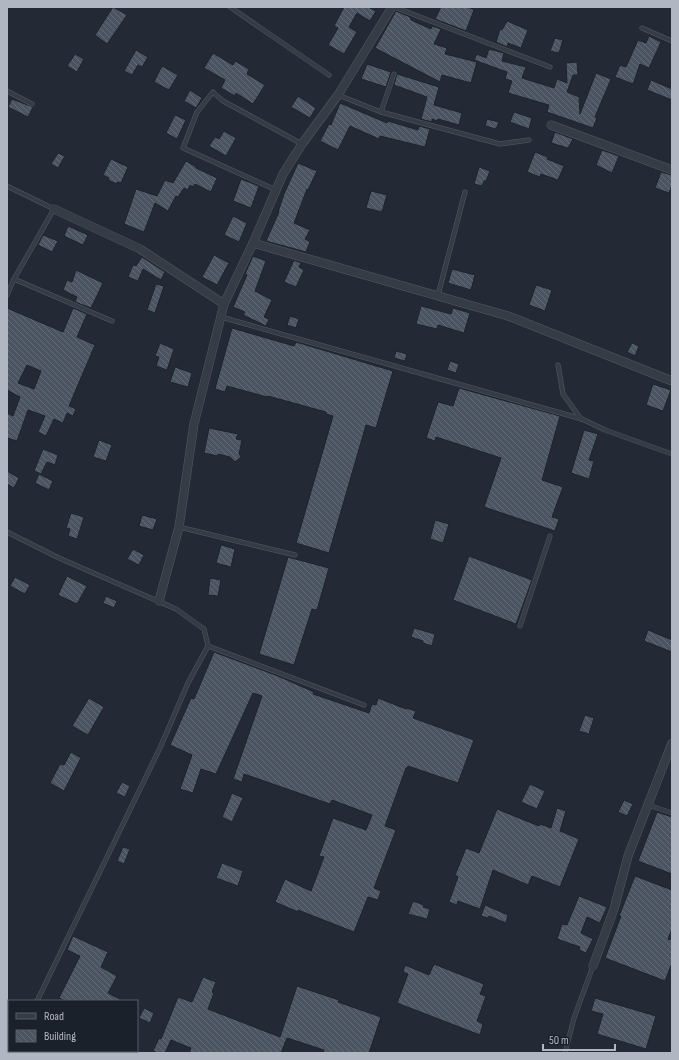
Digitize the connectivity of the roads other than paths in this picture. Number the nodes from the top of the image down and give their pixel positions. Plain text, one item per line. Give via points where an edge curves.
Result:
1 (230, 7) edge
2 (393, 7) edge
3 (642, 28) dead end
4 (672, 41) edge
5 (550, 66) dead end
6 (394, 74) dead end
7 (328, 75) dead end
8 (7, 91) edge
9 (338, 95) junction
10 (32, 104) dead end
11 (381, 112) junction
12 (551, 125) dead end
13 (529, 140) dead end
14 (302, 144) junction
15 (672, 170) edge
16 (7, 186) edge
17 (276, 190) junction
18 (465, 192) dead end
19 (54, 209) junction
20 (253, 243) junction
21 (14, 279) junction
22 (7, 295) edge
23 (438, 296) junction
24 (224, 304) junction
25 (221, 317) junction
26 (112, 321) dead end
27 (558, 364) dead end
28 (672, 381) edge
29 (582, 419) junction
30 (672, 454) edge
31 (179, 527) junction
32 (7, 532) edge
33 (550, 536) dead end
34 (295, 555) dead end
35 (159, 601) junction
36 (520, 626) dead end
37 (208, 646) junction
38 (364, 705) dead end
39 (672, 743) edge
40 (648, 805) junction
41 (672, 814) edge
42 (593, 966) joint
43 (37, 1000) edge
44 (565, 1053) edge

1 - 7 lane
2 - 5 lane
2 - 9 street
3 - 4 lane
6 - 11 lane
8 - 10 lane
9 - 11 lane
9 - 14 street
11 - 13 lane via 500,144
12 - 15 street
14 - 17 street via 282,174
14 - 17 lane via 223,101 213,92 197,112 183,148
16 - 19 lane
17 - 20 street
18 - 23 lane
19 - 21 lane
19 - 24 street via 140,249
20 - 23 street
20 - 24 street
21 - 22 lane
21 - 26 lane
23 - 28 street via 508,316
24 - 25 street
25 - 29 lane
25 - 31 street via 194,424
27 - 29 lane via 563,394
29 - 30 lane
31 - 34 lane
31 - 35 street
32 - 35 lane via 59,558
33 - 36 lane
35 - 37 lane via 176,609 204,629
37 - 38 lane
37 - 43 lane
39 - 40 street
40 - 41 lane
40 - 42 street via 628,856 614,909
42 - 44 lane via 574,1018

